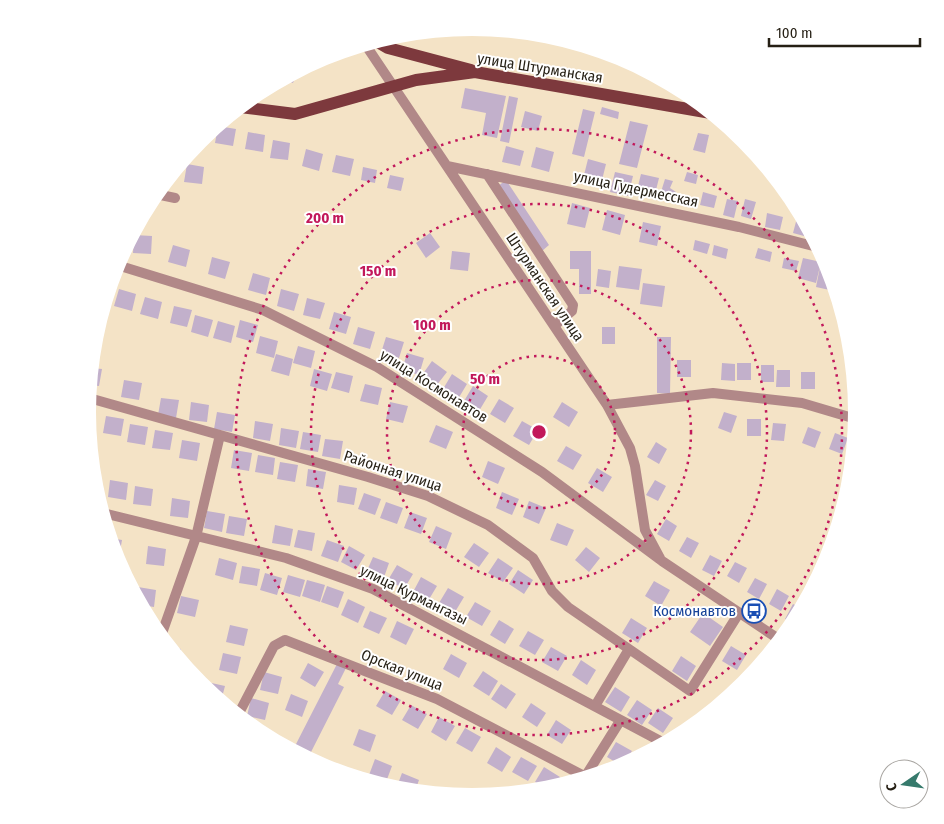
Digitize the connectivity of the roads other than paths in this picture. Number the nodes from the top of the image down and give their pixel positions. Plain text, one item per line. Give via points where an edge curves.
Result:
1 (385, 46) edge
2 (369, 51) edge
3 (478, 72) junction
4 (393, 87) junction
5 (251, 108) edge
6 (696, 110) edge
7 (447, 166) junction
8 (487, 174) junction
9 (165, 196) edge
10 (175, 198) dead end
11 (808, 244) edge
12 (125, 268) edge
13 (554, 326) junction
14 (96, 400) edge
15 (606, 406) junction
16 (848, 417) edge
17 (220, 436) junction
18 (111, 515) edge
19 (196, 537) junction
20 (662, 562) junction
21 (739, 613) junction
22 (164, 627) edge
23 (774, 636) edge
24 (629, 649) junction
25 (595, 706) junction
26 (241, 709) edge
27 (620, 721) junction
28 (656, 739) edge
29 (591, 769) edge
30 (577, 773) edge

1 - 3 main road
2 - 4 street, Штурманская улица
3 - 4 main road, улица Штурманская via 416,80
3 - 6 main road, улица Штурманская
4 - 5 main road via 295,114
4 - 7 street, Штурманская улица
7 - 8 street, улица Гудермесская
7 - 13 street, Штурманская улица
8 - 11 street, улица Гудермесская
8 - 13 street via 573,305 572,311
9 - 10 street
12 - 20 street, улица Космонавтов via 263,310 376,366 542,472
13 - 15 street, Штурманская улица
14 - 17 street, Районная улица
15 - 16 street via 713,393 802,403
15 - 20 street, Штурманская улица via 630,448 645,530
17 - 19 street
17 - 24 street, Районная улица via 420,493 488,525 532,558 552,591 568,607
18 - 19 street, улица Курмангазы
19 - 22 street
19 - 25 street, улица Курмангазы via 286,558 373,589
20 - 21 street, улица Космонавтов
21 - 23 street, улица Космонавтов
21 - 24 street, Районная улица via 690,691
24 - 25 street
25 - 27 street, улица Курмангазы
26 - 30 street, Орская улица via 274,646 285,640 436,699
27 - 28 street, улица Курмангазы
27 - 29 street

